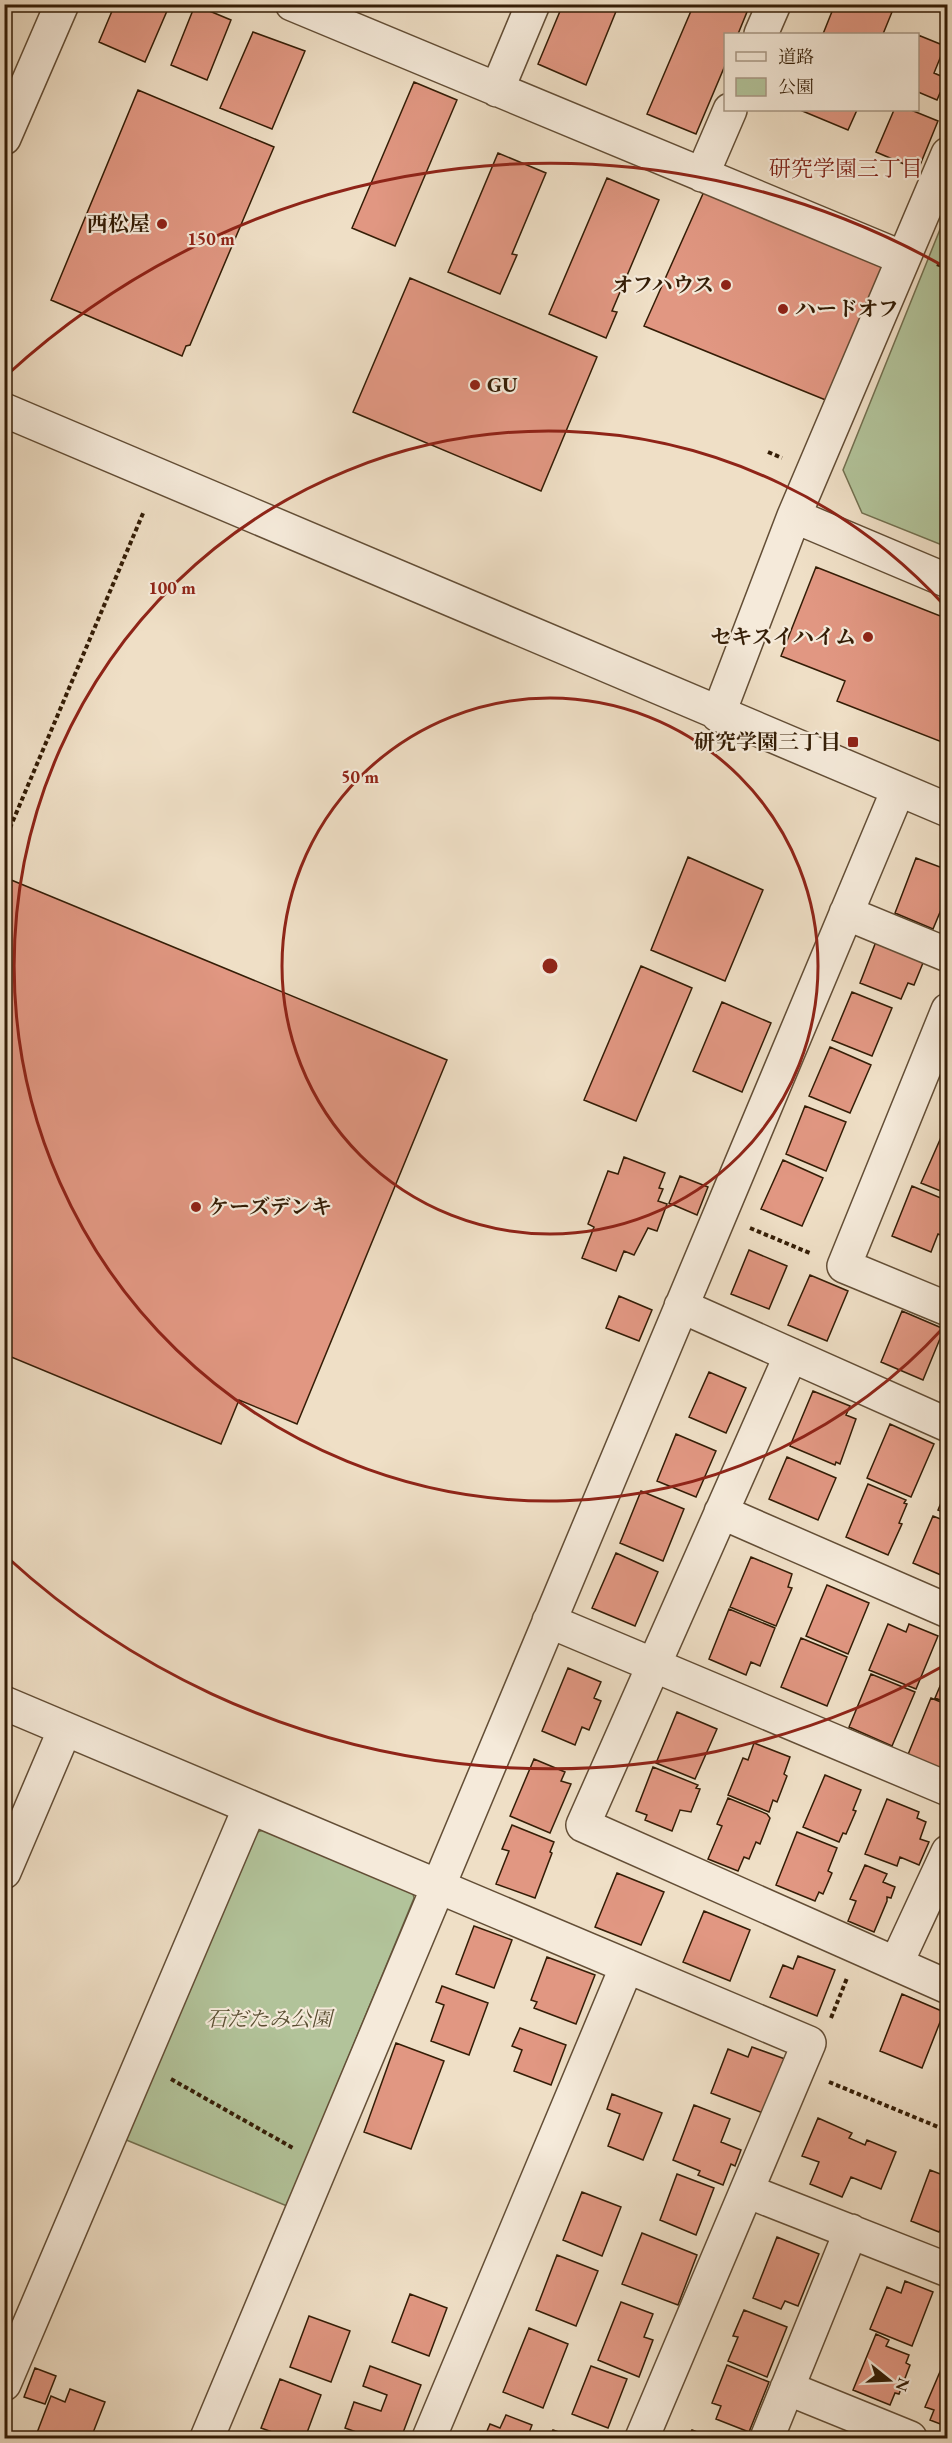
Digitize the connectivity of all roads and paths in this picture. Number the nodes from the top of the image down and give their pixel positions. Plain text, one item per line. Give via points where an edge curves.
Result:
1 (62, 4) edge
2 (533, 4) edge
3 (774, 4) edge
4 (295, 5) edge
5 (761, 33) edge
6 (497, 90) junction
7 (730, 111) edge
8 (4, 138) edge
9 (948, 154) edge
10 (702, 175) junction
11 (903, 258) junction
12 (4, 410) edge
13 (144, 511) dead end
14 (794, 516) junction
15 (948, 581) edge
16 (718, 715) junction
17 (898, 790) junction
18 (948, 810) edge
19 (4, 842) edge
20 (846, 913) junction
21 (948, 955) edge
22 (948, 1010) edge
23 (720, 1216) junction
24 (844, 1266) junction
25 (681, 1306) junction
26 (948, 1308) edge
27 (791, 1355) junction
28 (948, 1425) edge
29 (722, 1512) junction
30 (948, 1611) edge
31 (549, 1621) junction
32 (654, 1665) junction
33 (4, 1703) edge
34 (65, 1729) junction
35 (948, 1789) edge
36 (250, 1807) junction
37 (948, 1852) edge
38 (4, 1872) edge
39 (438, 1887) junction
40 (859, 1948) junction
41 (896, 1964) junction
42 (627, 1966) junction
43 (948, 1987) edge
44 (804, 2056) junction
45 (142, 2063) junction
46 (948, 2131) edge
47 (323, 2163) junction
48 (747, 2191) junction
49 (851, 2231) junction
50 (948, 2270) edge
51 (4, 2384) edge
52 (787, 2388) junction
53 (207, 2439) edge
54 (429, 2439) edge
55 (642, 2439) edge
56 (767, 2439) edge
57 (910, 2439) edge

1 - 8 street
2 - 6 street
3 - 5 street
4 - 6 street
6 - 10 street
7 - 10 street
9 - 11 street
10 - 11 street
11 - 14 street
12 - 16 street
13 - 19 path
14 - 15 street
14 - 16 street
16 - 17 street
17 - 18 street
17 - 20 street
20 - 21 street
20 - 23 street
22 - 24 street
23 - 24 path
23 - 25 street
24 - 26 street
25 - 27 street
25 - 31 street
27 - 28 street
27 - 29 street
29 - 30 street
29 - 32 street
31 - 32 street
31 - 39 street
32 - 35 street
32 - 40 street via 583,1825
33 - 34 street
34 - 36 street
34 - 38 street
36 - 39 street
36 - 45 street
37 - 41 street
39 - 42 street
39 - 47 street
40 - 41 street
40 - 44 path via 826,2030
41 - 43 street
42 - 44 street
42 - 54 street
44 - 46 path
44 - 48 street
45 - 47 path
45 - 51 street
47 - 53 street
48 - 49 street
48 - 55 street
49 - 50 street
49 - 52 street
52 - 56 street
52 - 57 street

